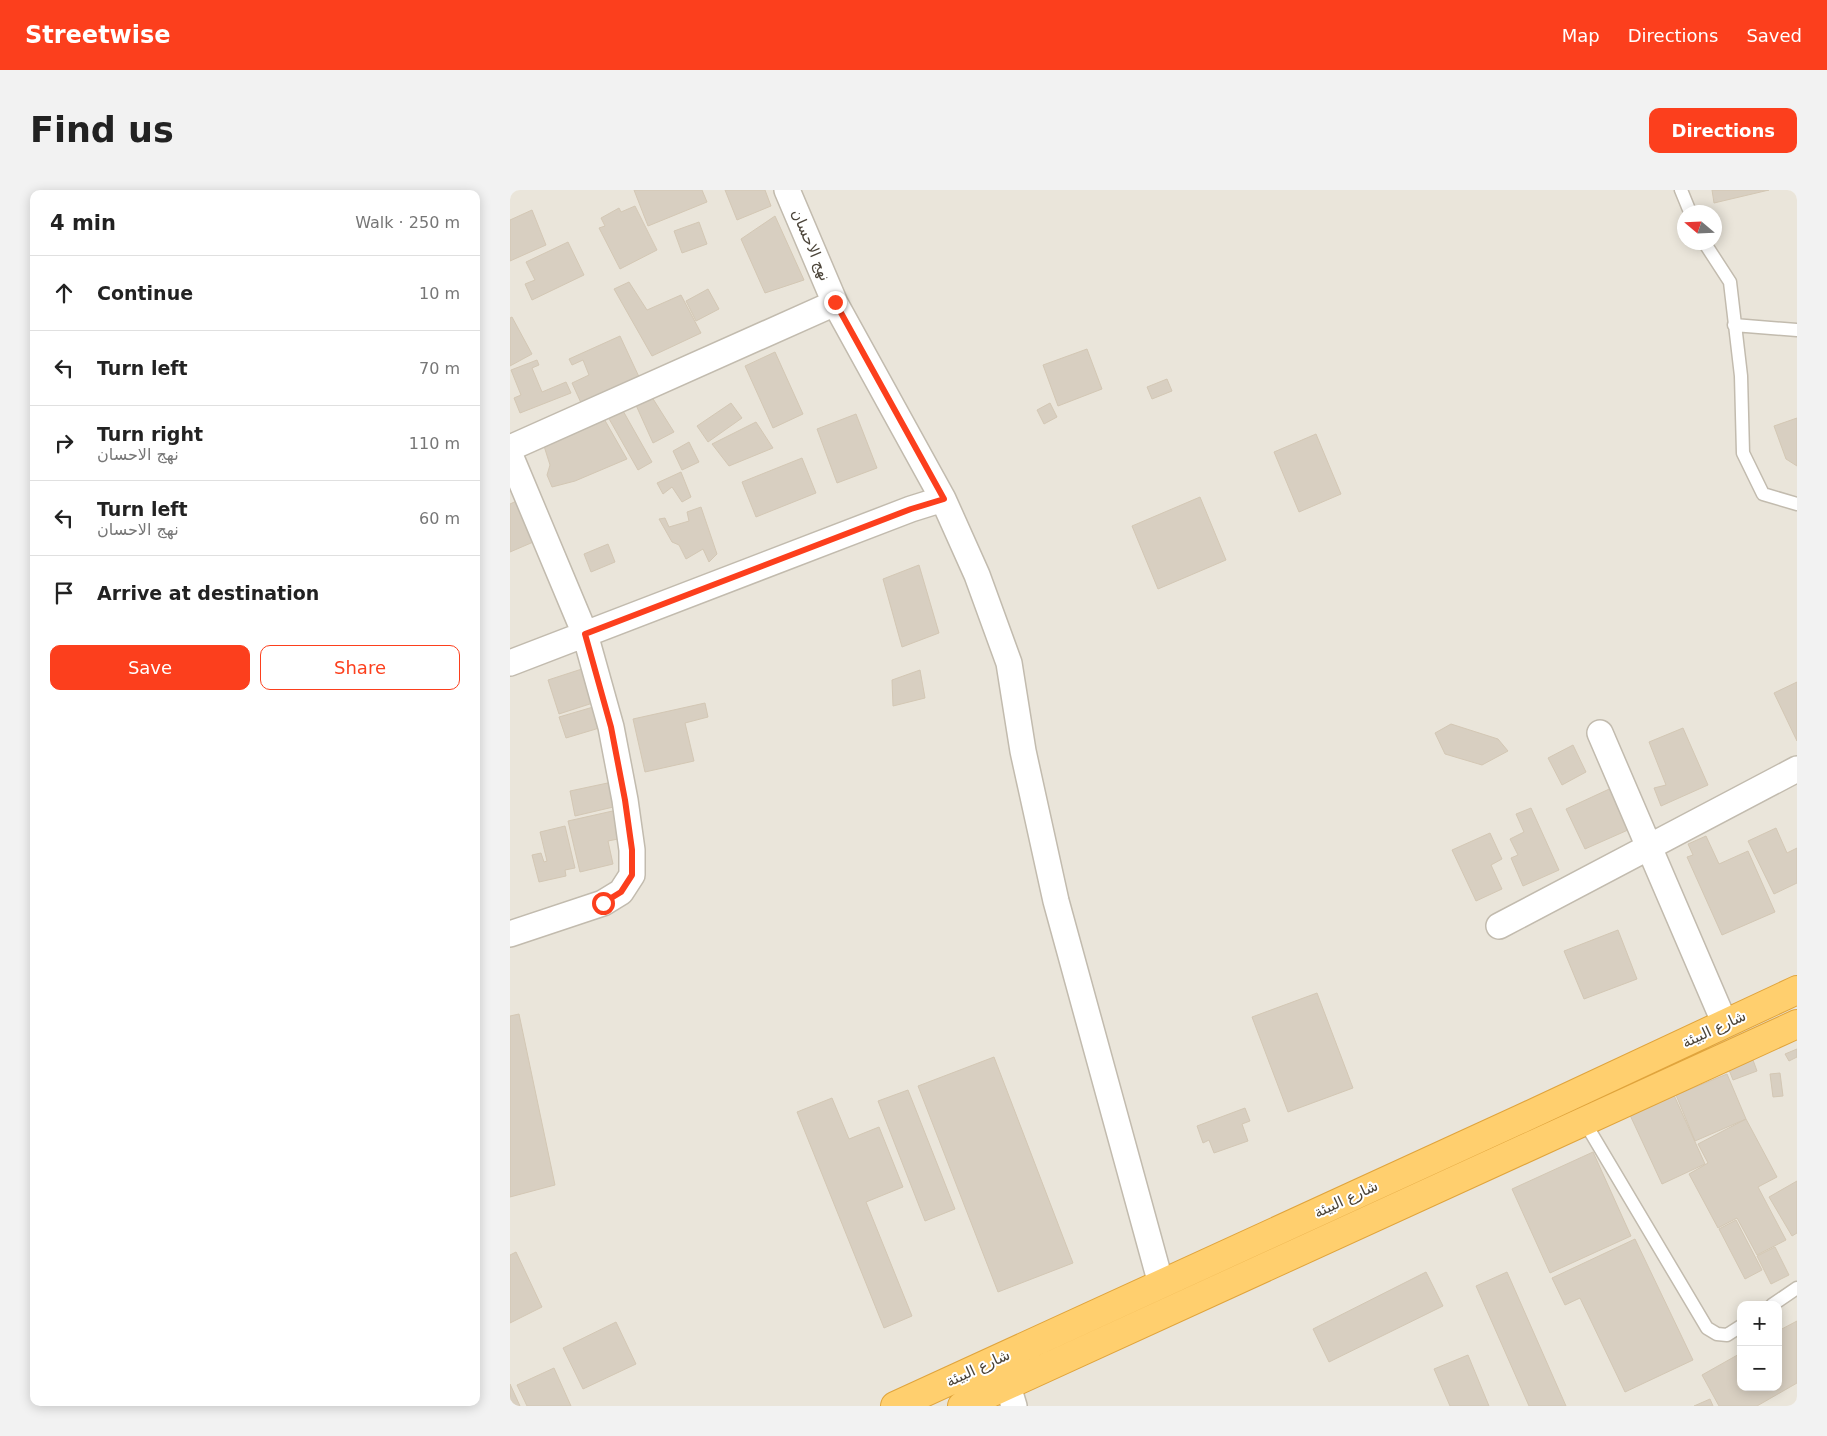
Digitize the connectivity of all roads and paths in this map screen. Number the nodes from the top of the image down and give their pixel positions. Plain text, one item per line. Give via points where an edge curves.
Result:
1 (787, 190) edge
2 (1681, 190) edge
3 (1687, 205) edge
4 (1709, 250) edge
5 (835, 302) junction
6 (1734, 324) junction
7 (1797, 330) edge
8 (510, 448) edge
9 (510, 455) edge
10 (944, 499) junction
11 (1797, 504) edge
12 (585, 634) junction
13 (510, 663) edge
14 (1600, 733) dead end
15 (1797, 769) edge
16 (1649, 847) junction
17 (1499, 926) dead end
18 (510, 934) edge
19 (1797, 990) edge
20 (1725, 1024) junction
21 (1797, 1024) edge
22 (1584, 1121) junction
23 (1161, 1284) junction
24 (1797, 1288) edge
25 (1778, 1301) edge
26 (1737, 1329) edge
27 (1011, 1396) edge
28 (895, 1406) edge
29 (962, 1406) edge

1 - 5 street, نهج الاحسان
2 - 3 lane
4 - 6 lane via 1730,282
5 - 8 street
5 - 10 street, نهج الاحسان
6 - 7 lane
6 - 11 lane via 1741,376 1743,453 1763,494
9 - 12 street
10 - 12 street
10 - 23 street, نهج الاحسان via 977,575 1009,663 1023,751 1056,901
12 - 13 street
12 - 18 street via 611,727 625,800 632,875 621,892 603,903
14 - 16 street
15 - 16 street
16 - 17 street
16 - 20 street
19 - 20 highway, شارع البيئة
20 - 23 highway, شارع البيئة
21 - 22 highway, شارع البيئة
22 - 26 lane via 1707,1328 1716,1334 1727,1335
22 - 27 highway, شارع البيئة
23 - 28 highway, شارع البيئة
24 - 25 lane
27 - 29 highway, شارع البيئة

